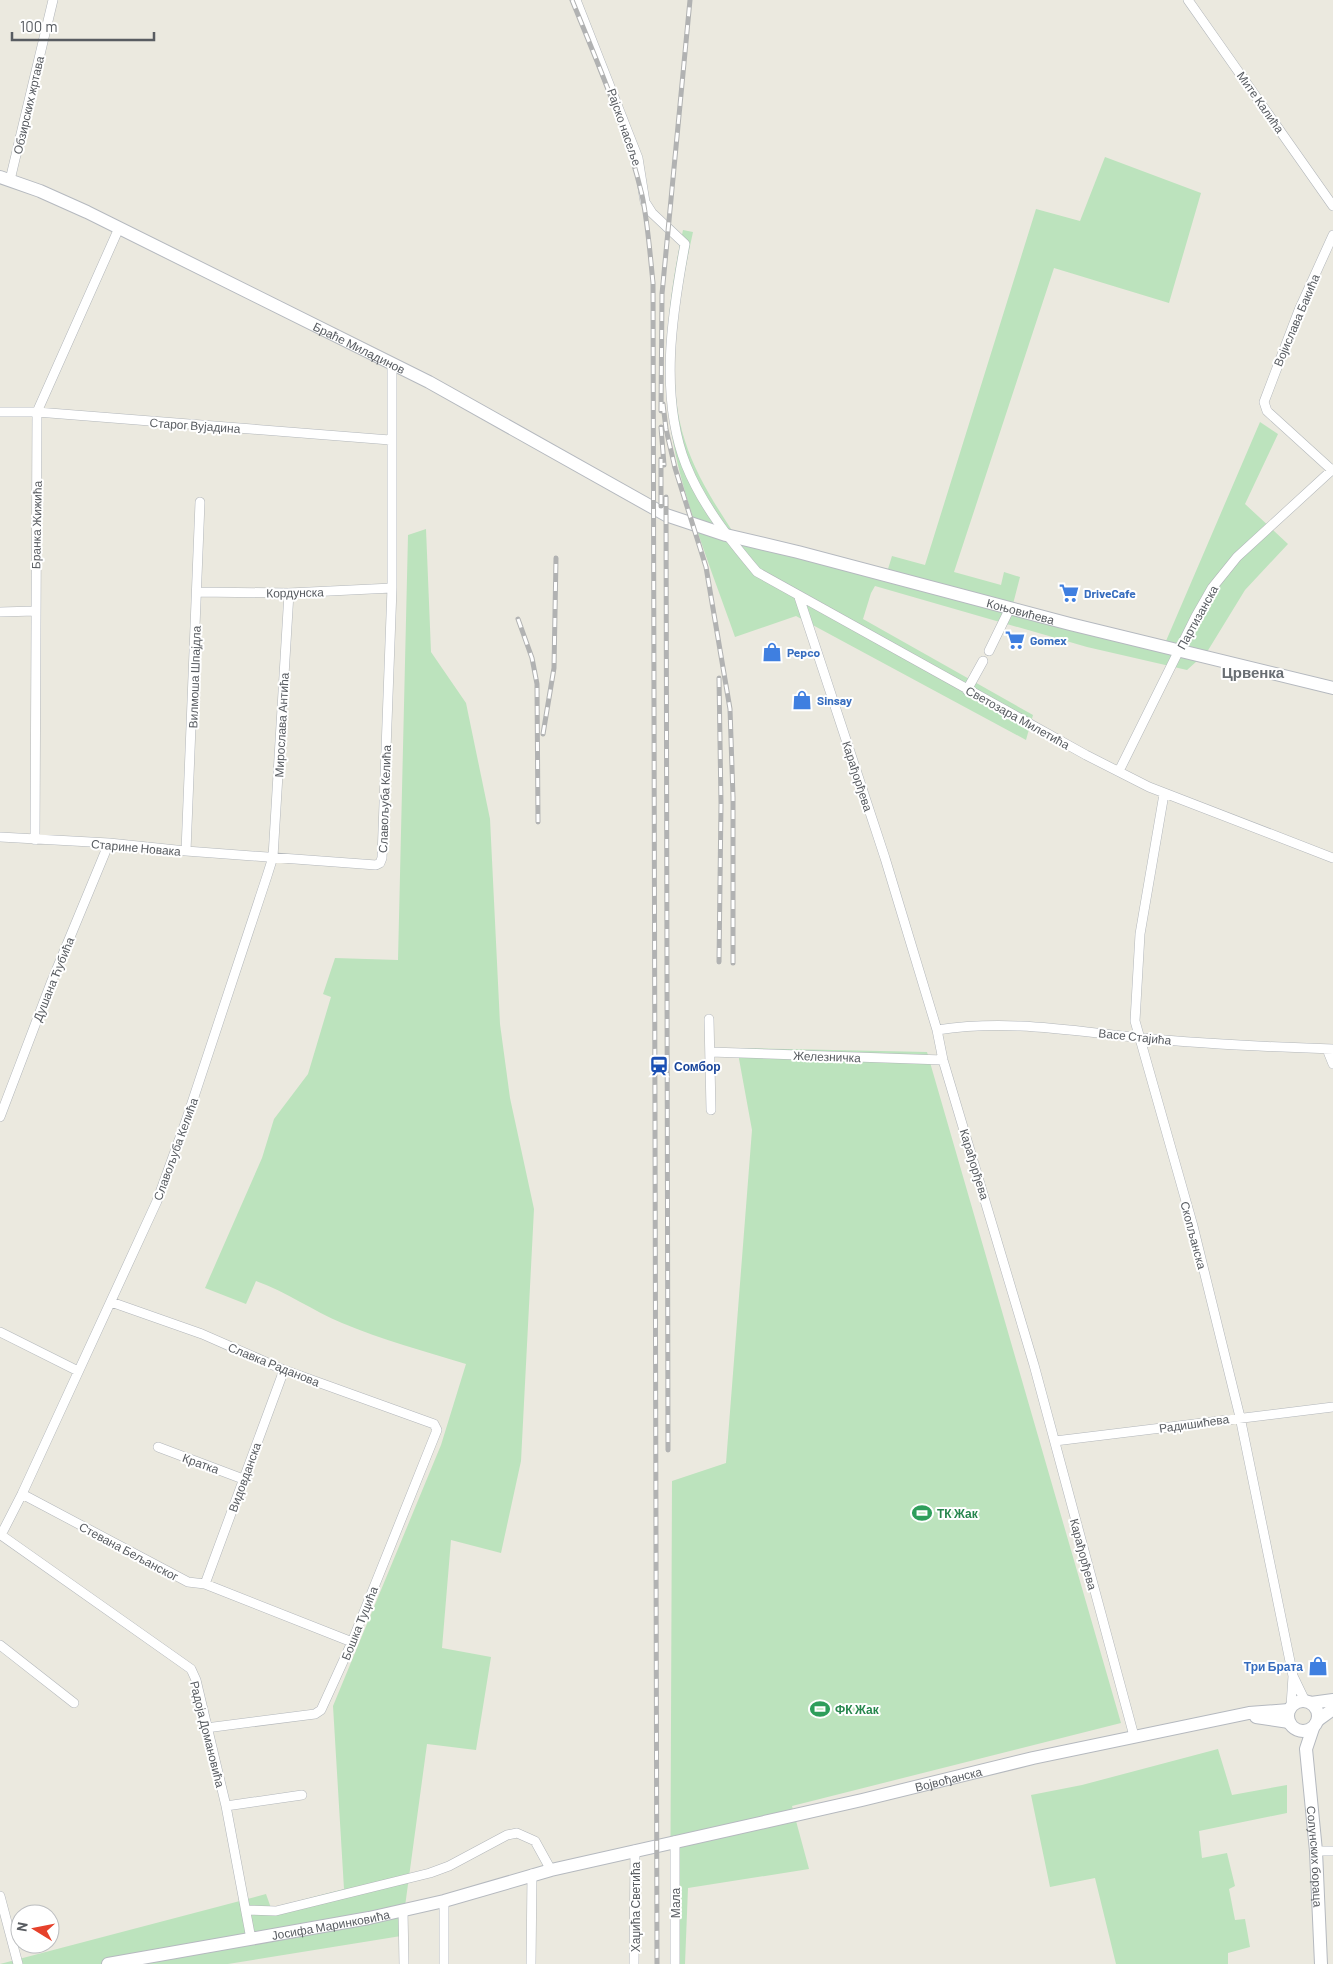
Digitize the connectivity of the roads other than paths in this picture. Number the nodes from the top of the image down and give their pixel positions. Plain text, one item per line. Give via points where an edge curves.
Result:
1 (53, 0) edge
2 (576, 0) edge
3 (1188, 0) edge
4 (5, 179) edge
5 (1333, 206) edge
6 (120, 228) junction
7 (1333, 235) edge
8 (685, 244) joint
9 (392, 363) junction
10 (0, 412) edge
11 (37, 412) junction
12 (390, 440) junction
13 (1333, 470) edge
14 (200, 502) dead end
15 (710, 530) joint
16 (726, 535) junction
17 (392, 588) junction
18 (197, 592) junction
19 (289, 593) junction
20 (799, 597) junction
21 (1010, 608) junction
22 (35, 611) junction
23 (0, 612) edge
24 (989, 650) dead end
25 (1179, 650) junction
26 (983, 661) dead end
27 (1333, 688) edge
28 (967, 690) junction
29 (1119, 771) junction
30 (1164, 794) junction
31 (0, 837) edge
32 (35, 840) junction
33 (109, 843) junction
34 (186, 851) junction
35 (273, 857) junction
36 (1333, 858) edge
37 (710, 1019) dead end
38 (937, 1030) junction
39 (1140, 1037) junction
40 (1330, 1049) edge
41 (710, 1052) junction
42 (943, 1060) junction
43 (1333, 1064) edge
44 (711, 1110) dead end
45 (0, 1117) edge
46 (111, 1302) junction
47 (0, 1332) edge
48 (284, 1370) junction
49 (78, 1371) junction
50 (1333, 1407) edge
51 (1240, 1417) junction
52 (436, 1427) joint
53 (1055, 1442) junction
54 (158, 1447) dead end
55 (243, 1479) junction
56 (22, 1494) junction
57 (1, 1535) edge
58 (205, 1584) junction
59 (352, 1642) junction
60 (0, 1645) edge
61 (1293, 1676) junction
62 (1333, 1700) edge
63 (74, 1702) dead end
64 (1308, 1702) junction
65 (1333, 1709) edge
66 (1291, 1717) junction
67 (1315, 1724) junction
68 (206, 1728) junction
69 (1134, 1736) junction
70 (1306, 1749) junction
71 (302, 1794) dead end
72 (226, 1806) junction
73 (674, 1841) junction
74 (656, 1845) joint
75 (635, 1850) junction
76 (1316, 1851) junction
77 (1333, 1851) edge
78 (551, 1870) junction
79 (532, 1874) junction
80 (0, 1896) edge
81 (444, 1902) junction
82 (247, 1910) junction
83 (403, 1910) junction
84 (251, 1940) junction
85 (18, 1964) edge
86 (108, 1964) edge
87 (404, 1964) edge
88 (444, 1964) edge
89 (531, 1964) edge
90 (634, 1964) edge
91 (675, 1964) edge
92 (1321, 1964) edge

1 - 4 street, Обзирских жртава
2 - 8 street, Рајско насеље via 638,158 645,202 652,213
3 - 5 street, Мите Калића
4 - 6 street, Браће Миладинов via 47,194
6 - 9 street, Браће Миладинов
6 - 11 street, Бранка Жижића
7 - 13 street, Војислава Бакића via 1264,397 1267,411
8 - 16 street, Светозара Милетића via 671,356 676,430 692,480
9 - 12 street, Славољуба Келића
9 - 15 street, Браће Миладинов via 666,515
10 - 11 street, Старог Вујадина
11 - 12 street, Старог Вујадина
11 - 22 street, Бранка Жижића
12 - 17 street, Славољуба Келића
13 - 25 street, Партизанска via 1224,571 1204,601
14 - 18 street, Вилмоша Шпајдла
15 - 16 street, Коњовићева
16 - 20 street, Светозара Милетића via 757,572
16 - 21 street, Коњовићева
17 - 19 street, Кордунска
17 - 35 street, Славољуба Келића via 380,864
18 - 19 street, Кордунска
18 - 34 street, Вилмоша Шпајдла
19 - 35 street, Мирослава Антића
20 - 28 street, Светозара Милетића
20 - 38 street, Карађорђева via 886,858
21 - 24 street
21 - 25 street, Коњовићева
22 - 23 street
22 - 32 street, Бранка Жижића
25 - 27 street, Коњовићева
25 - 29 street, Партизанска
26 - 28 street
28 - 29 street, Светозара Милетића
29 - 30 street, Светозара Милетића
30 - 36 street, Светозара Милетића
30 - 39 street, Скопљанска via 1140,934 1135,1021
31 - 32 street, Старине Новака
32 - 33 street, Старине Новака
33 - 34 street, Старине Новака
33 - 45 street, Душана Ћубића
34 - 35 street, Старине Новака
35 - 46 street, Славољуба Келића via 157,1202
37 - 41 street
38 - 39 street, Васе Стајића via 1023,1025
38 - 42 street, Карађорђева
39 - 40 street, Васе Стајића
39 - 51 street, Скопљанска via 1193,1226
40 - 43 street
41 - 42 street, Железничка
41 - 44 street
42 - 53 street, Карађорђева
46 - 48 street, Славка Раданова via 202,1334
46 - 49 street, Радоја Домановића
47 - 49 street
48 - 52 street, Славка Раданова
48 - 55 street, Видовданска
49 - 56 street, Радоја Домановића
50 - 51 street, Радишићева
51 - 53 street, Радишићева
51 - 61 street, Скопљанска
52 - 59 street, Бошка Туцића via 435,1437
53 - 69 street, Карађорђева
54 - 55 street, Кратка
55 - 58 street, Видовданска
56 - 57 street, Радоја Домановића
56 - 58 street, Стевана Бељанског via 188,1582
57 - 68 street, Радоја Домановића via 191,1669
58 - 59 street, Стевана Бељанског
59 - 68 street, Бошка Туцића via 326,1701 315,1714
60 - 63 street
61 - 64 street, Скопљанска
61 - 66 street, Скопљанска
62 - 64 street
64 - 66 street via 1298,1701
64 - 67 street via 1318,1710
65 - 67 street
66 - 67 street via 1304,1732
66 - 69 street, Војвођанска via 1254,1712
66 - 70 street, Солунских бораца
67 - 70 street, Солунских бораца
68 - 72 street, Радоја Домановића
69 - 73 street, Војвођанска
70 - 76 street, Солунских бораца
71 - 72 street
72 - 82 street, Радоја Домановића
73 - 74 street, Војвођанска
73 - 91 street, Мала
74 - 75 street, Јосифа Маринковића
75 - 78 street, Јосифа Маринковића
75 - 90 street, Хаџића Светића
76 - 77 street
76 - 92 street, Солунских бораца
78 - 79 street, Јосифа Маринковића
78 - 82 street, Јосифа Маринковића via 535,1841 517,1834 506,1835 430,1873 276,1911
79 - 81 street, Јосифа Маринковића
79 - 89 street
80 - 85 street
81 - 83 street, Јосифа Маринковића
81 - 88 street
82 - 84 street, Радоја Домановића
83 - 84 street, Јосифа Маринковића
83 - 87 street
84 - 86 street, Јосифа Маринковића

